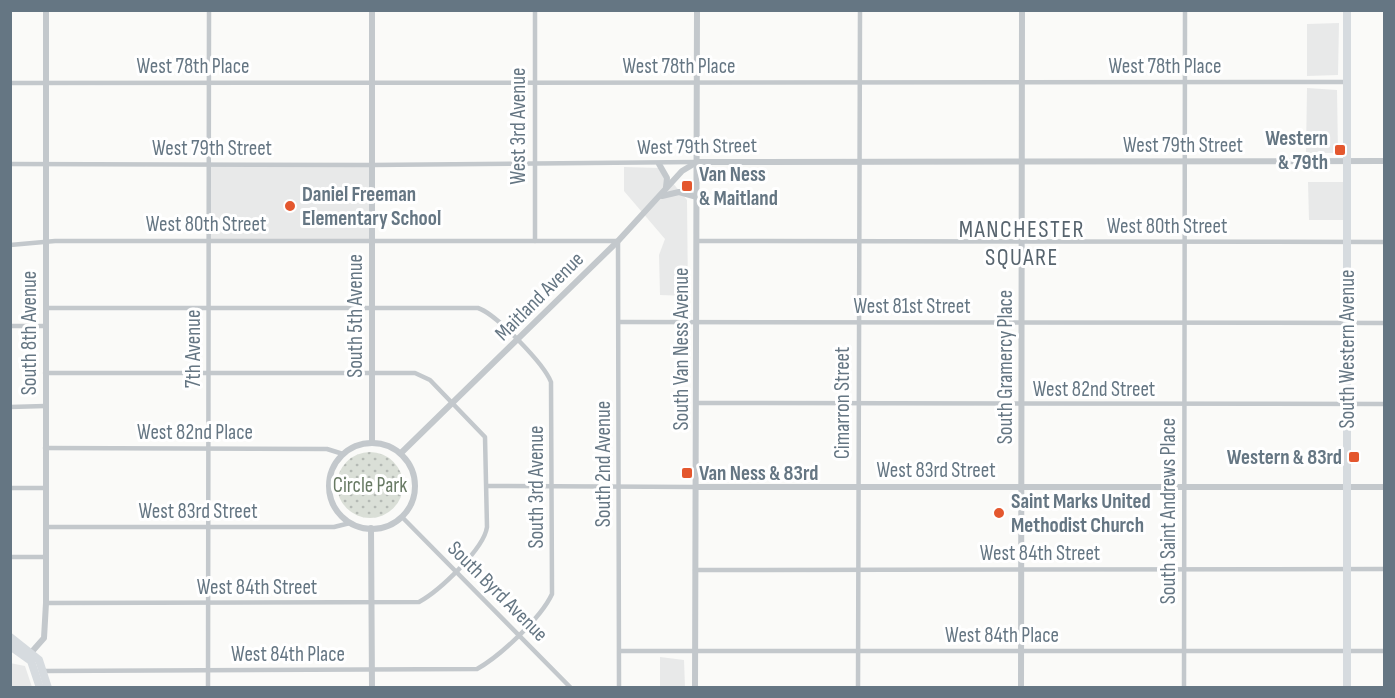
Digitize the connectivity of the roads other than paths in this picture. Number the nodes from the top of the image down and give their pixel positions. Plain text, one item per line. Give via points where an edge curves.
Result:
1 (46, 10) edge
2 (209, 10) edge
3 (372, 10) edge
4 (535, 10) edge
5 (697, 10) edge
6 (860, 10) edge
7 (1022, 10) edge
8 (1185, 10) edge
9 (1347, 10) edge
10 (1022, 81) junction
11 (209, 82) junction
12 (372, 82) junction
13 (535, 82) junction
14 (697, 82) junction
15 (859, 82) junction
16 (1347, 82) junction
17 (10, 83) edge
18 (46, 83) junction
19 (1184, 83) junction
20 (1185, 161) junction
21 (1347, 161) junction
22 (1384, 161) edge
23 (698, 162) junction
24 (859, 162) junction
25 (1022, 162) junction
26 (10, 164) edge
27 (47, 164) junction
28 (208, 164) junction
29 (535, 164) junction
30 (659, 164) junction
31 (371, 165) junction
32 (661, 195) junction
33 (698, 197) junction
34 (372, 240) junction
35 (209, 241) junction
36 (535, 241) junction
37 (618, 241) junction
38 (698, 241) junction
39 (859, 242) junction
40 (1022, 242) junction
41 (1347, 242) junction
42 (1384, 242) edge
43 (46, 243) junction
44 (1184, 243) junction
45 (10, 244) edge
46 (209, 307) junction
47 (372, 307) junction
48 (47, 308) junction
49 (620, 322) junction
50 (697, 322) junction
51 (858, 322) junction
52 (1022, 323) junction
53 (1184, 323) junction
54 (1347, 323) junction
55 (1384, 323) edge
56 (10, 326) edge
57 (46, 326) junction
58 (517, 341) junction
59 (371, 372) junction
60 (45, 373) junction
61 (209, 373) junction
62 (454, 403) junction
63 (696, 403) junction
64 (858, 404) junction
65 (1384, 404) edge
66 (1022, 405) junction
67 (1184, 405) junction
68 (1347, 405) junction
69 (45, 406) junction
70 (10, 407) edge
71 (372, 442) junction
72 (45, 448) junction
73 (209, 448) junction
74 (401, 453) junction
75 (343, 454) junction
76 (487, 486) junction
77 (553, 486) junction
78 (620, 486) junction
79 (696, 487) junction
80 (858, 487) junction
81 (1022, 487) junction
82 (1184, 487) junction
83 (1347, 487) junction
84 (1384, 487) edge
85 (10, 488) edge
86 (45, 488) junction
87 (402, 517) junction
88 (350, 522) junction
89 (45, 527) junction
90 (208, 528) junction
91 (371, 528) junction
92 (10, 557) edge
93 (45, 557) junction
94 (1184, 569) junction
95 (1347, 569) junction
96 (1384, 569) edge
97 (695, 570) junction
98 (858, 570) junction
99 (1022, 570) junction
100 (455, 571) junction
101 (46, 603) junction
102 (208, 604) junction
103 (372, 604) junction
104 (518, 634) junction
105 (10, 637) edge
106 (10, 646) edge
107 (620, 651) junction
108 (695, 651) junction
109 (1021, 651) junction
110 (1184, 651) junction
111 (1347, 651) junction
112 (1384, 651) edge
113 (858, 652) junction
114 (29, 654) junction
115 (45, 670) junction
116 (208, 670) junction
117 (371, 671) junction
118 (40, 687) edge
119 (48, 687) edge
120 (208, 687) edge
121 (372, 687) edge
122 (571, 687) edge
123 (619, 687) edge
124 (695, 687) edge
125 (858, 687) edge
126 (1021, 687) edge
127 (1184, 687) edge
128 (1347, 687) edge

1 - 18 street, South 8th Avenue
2 - 11 street, 7th Avenue
3 - 12 street, South 5th Avenue
4 - 13 street, West 3rd Avenue
5 - 14 street, South Van Ness Avenue
6 - 15 street, Cimarron Street
7 - 10 street, South Gramercy Place
8 - 19 street, South Saint Andrews Place
9 - 16 main road, South Western Avenue
10 - 15 street, West 78th Place
10 - 19 street, West 78th Place
10 - 25 street, South Gramercy Place
11 - 12 street, West 78th Place
11 - 18 street, West 78th Place
11 - 28 street, 7th Avenue
12 - 13 street, West 78th Place
12 - 31 street, South 5th Avenue
13 - 14 street, West 78th Place
13 - 29 street, West 3rd Avenue
14 - 15 street, West 78th Place
14 - 23 street, South Van Ness Avenue
15 - 24 street, Cimarron Street
16 - 19 street, West 78th Place
16 - 21 main road, South Western Avenue
17 - 18 street, West 78th Place
18 - 27 street, South 8th Avenue
19 - 20 street, South Saint Andrews Place
20 - 21 street, West 79th Street
20 - 25 street, West 79th Street
20 - 44 street, South Saint Andrews Place
21 - 22 street, West 79th Street
21 - 41 main road, South Western Avenue
23 - 24 street, West 79th Street
23 - 30 street, West 79th Street
23 - 32 street, Maitland Avenue via 682,171
23 - 33 street, South Van Ness Avenue
24 - 25 street, West 79th Street
24 - 39 street, Cimarron Street
25 - 40 street, South Gramercy Place
26 - 27 street, West 79th Street
27 - 28 street, West 79th Street
27 - 43 street, South 8th Avenue
28 - 31 street, West 79th Street
28 - 35 street, 7th Avenue
29 - 30 street, West 79th Street
29 - 31 street, West 79th Street
29 - 36 street, West 3rd Avenue
30 - 32 street via 667,178
31 - 34 street, South 5th Avenue
32 - 33 street via 676,192
32 - 37 street, Maitland Avenue
33 - 38 street, South Van Ness Avenue
34 - 35 street, West 80th Street
34 - 36 street, West 80th Street
34 - 47 street, South 5th Avenue
35 - 43 street, West 80th Street
35 - 46 street, 7th Avenue
36 - 37 street, West 80th Street
37 - 49 street, South 2nd Avenue
37 - 58 street, Maitland Avenue
38 - 39 street, West 80th Street
38 - 50 street, South Van Ness Avenue
39 - 40 street, West 80th Street
39 - 51 street, Cimarron Street
40 - 44 street, West 80th Street
40 - 52 street, South Gramercy Place
41 - 42 street, West 80th Street
41 - 44 street, West 80th Street
41 - 54 main road, South Western Avenue
43 - 45 street, West 80th Street
43 - 48 street, South 8th Avenue
44 - 53 street, South Saint Andrews Place
46 - 47 street
46 - 48 street
46 - 61 street, 7th Avenue
47 - 58 street via 478,308
47 - 59 street, South 5th Avenue
48 - 57 street, South 8th Avenue
49 - 50 street, West 81st Street
49 - 78 street, South 2nd Avenue
50 - 51 street, West 81st Street
50 - 63 street, South Van Ness Avenue
51 - 52 street, West 81st Street
51 - 64 street, Cimarron Street
52 - 53 street, West 81st Street
52 - 66 street, South Gramercy Place
53 - 54 street, West 81st Street
53 - 67 street, South Saint Andrews Place
54 - 55 street, West 81st Street
54 - 68 main road, South Western Avenue
56 - 57 street
57 - 60 street, South 8th Avenue
58 - 62 street, Maitland Avenue
58 - 77 street, South 3rd Avenue via 546,372 553,388
59 - 61 street
59 - 62 street via 423,375
59 - 71 street, South 5th Avenue
60 - 61 street
60 - 69 street, South 8th Avenue
61 - 73 street, 7th Avenue
62 - 74 street, Maitland Avenue
62 - 76 street, West 84th Street via 486,437
63 - 64 street, West 82nd Street
63 - 79 street, South Van Ness Avenue
64 - 66 street, West 82nd Street
64 - 80 street, Cimarron Street
65 - 68 street, West 82nd Street
66 - 67 street, West 82nd Street
66 - 81 street, South Gramercy Place
67 - 68 street, West 82nd Street
67 - 82 street, South Saint Andrews Place
68 - 83 main road, South Western Avenue
69 - 70 street
69 - 72 street, South 8th Avenue
71 - 74 street
71 - 75 street
72 - 73 street, West 82nd Place
72 - 86 street, South 8th Avenue
73 - 75 street, West 82nd Place via 327,450
73 - 90 street, 7th Avenue
74 - 87 street via 411,468 415,485 412,502
75 - 88 street via 332,470 329,490 335,509
76 - 77 street, West 83rd Street
76 - 100 street, West 84th Street via 485,539
77 - 78 street, West 83rd Street
77 - 104 street, South 3rd Avenue via 552,594
78 - 79 street, West 83rd Street
78 - 107 street, South 2nd Avenue
79 - 80 street, West 83rd Street
79 - 97 street, South Van Ness Avenue
80 - 81 street, West 83rd Street
80 - 98 street, Cimarron Street
81 - 82 street, West 83rd Street
81 - 99 street, South Gramercy Place
82 - 83 street, West 83rd Street
82 - 94 street, South Saint Andrews Place
83 - 84 street, West 83rd Street
83 - 95 main road, South Western Avenue
85 - 86 street
86 - 89 street, South 8th Avenue
87 - 91 street via 383,527
87 - 100 street, South Byrd Avenue
88 - 90 street, West 83rd Street via 334,527
88 - 91 street
89 - 90 street, West 83rd Street
89 - 93 street, South 8th Avenue
90 - 102 street, 7th Avenue
91 - 103 street
92 - 93 street
93 - 101 street, South 8th Avenue
94 - 95 street, West 84th Street
94 - 99 street, West 84th Street
94 - 110 street, South Saint Andrews Place
95 - 96 street, West 84th Street
95 - 111 main road, South Western Avenue
97 - 98 street, West 84th Street
97 - 108 street, South Van Ness Avenue
98 - 99 street, West 84th Street
98 - 113 street, Cimarron Street
99 - 109 street, South Gramercy Place
100 - 103 street, West 84th Street via 419,602
100 - 104 street, South Byrd Avenue
101 - 102 street, West 84th Street
101 - 114 street, South 8th Avenue via 44,638
102 - 103 street, West 84th Street
102 - 116 street, 7th Avenue
103 - 117 street
104 - 117 street, West 84th Place via 477,669
104 - 122 street, South Byrd Avenue
105 - 114 main road
106 - 114 main road
107 - 108 street, West 84th Place
107 - 123 street, South 2nd Avenue
108 - 113 street, West 84th Place
108 - 124 street, South Van Ness Avenue
109 - 110 street, West 84th Place
109 - 113 street, West 84th Place
109 - 126 street, South Gramercy Place
110 - 111 street, West 84th Place
110 - 127 street, South Saint Andrews Place
111 - 112 street, West 84th Place
111 - 128 main road, South Western Avenue
113 - 125 street, Cimarron Street
114 - 115 main road
114 - 118 main road
115 - 116 street, West 84th Place
115 - 119 main road
116 - 117 street, West 84th Place
116 - 120 street, 7th Avenue
117 - 121 street

